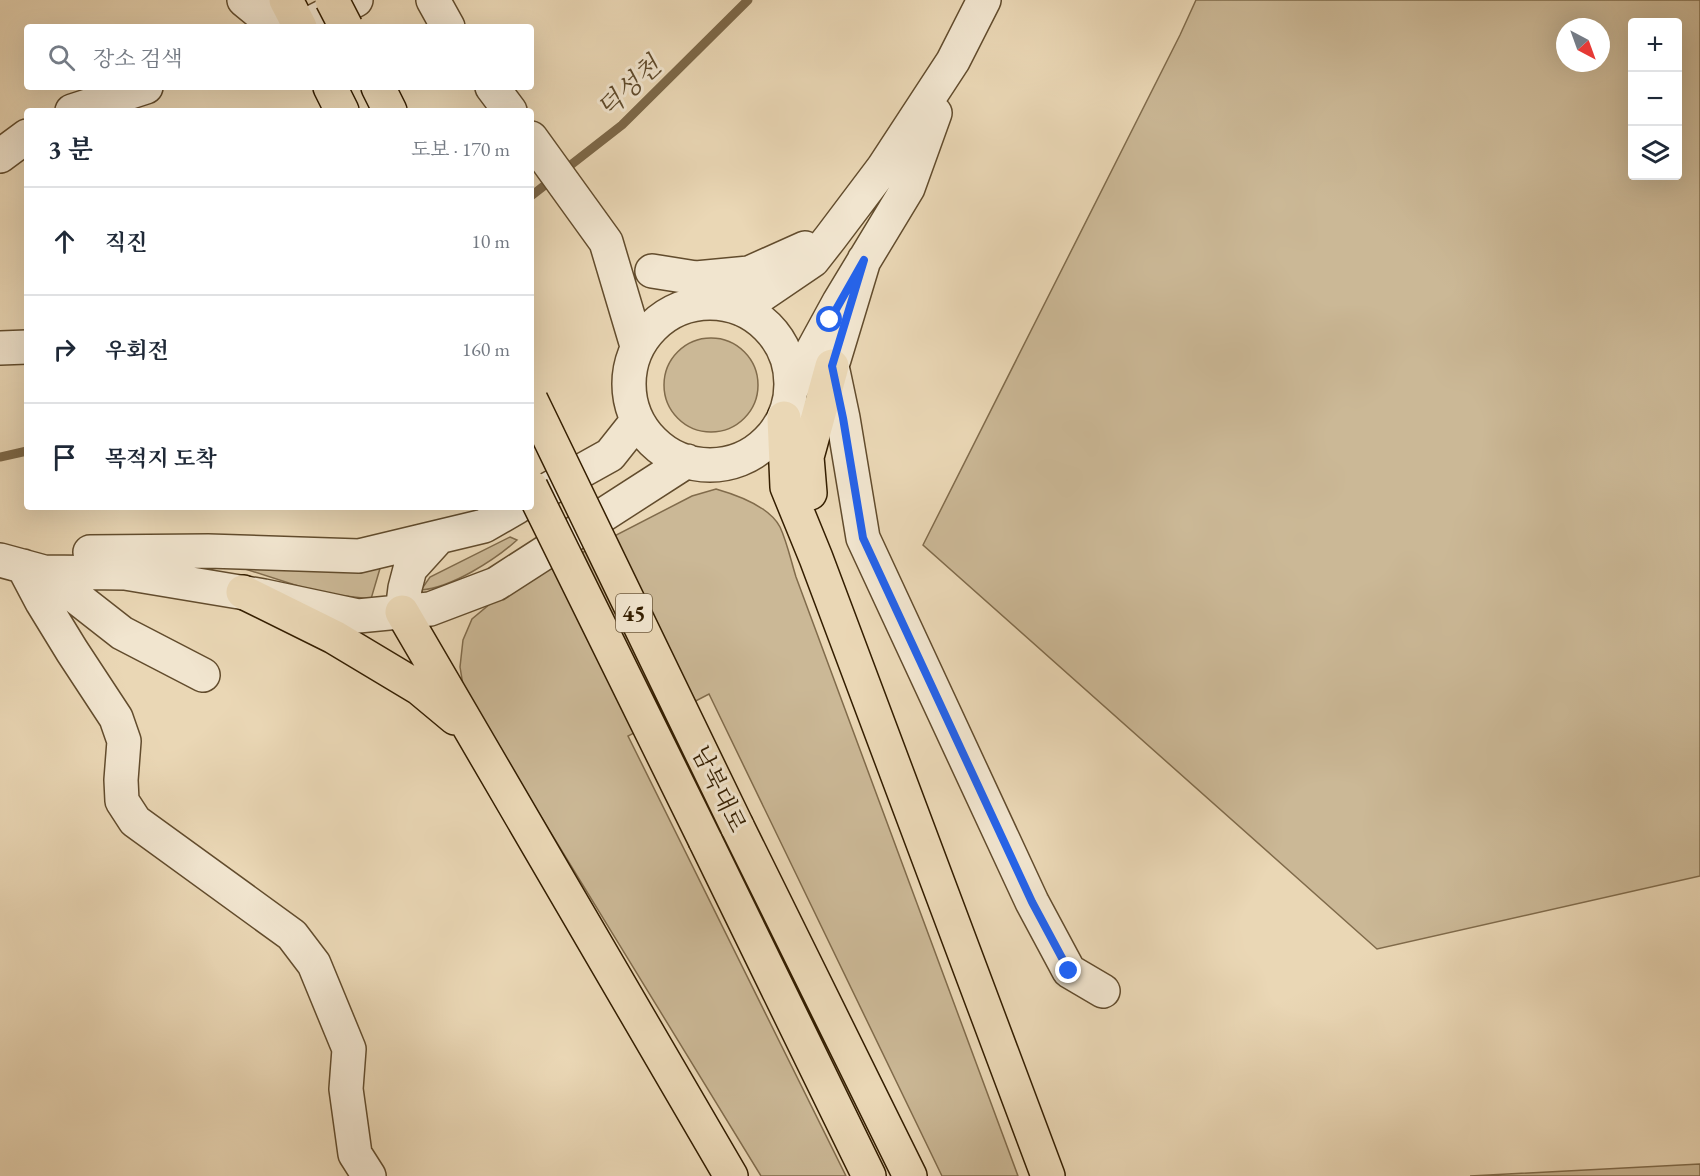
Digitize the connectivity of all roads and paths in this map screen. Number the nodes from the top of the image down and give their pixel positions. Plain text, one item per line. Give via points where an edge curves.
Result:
1 (244, 0) edge
2 (286, 0) edge
3 (332, 0) edge
4 (356, 0) edge
5 (433, 0) edge
6 (984, 0) edge
7 (273, 24) edge
8 (299, 24) edge
9 (307, 24) edge
10 (344, 24) edge
11 (446, 24) edge
12 (953, 61) junction
13 (137, 90) edge
14 (332, 90) edge
15 (380, 90) edge
16 (494, 90) edge
17 (81, 108) edge
18 (340, 108) edge
19 (388, 108) edge
20 (508, 108) edge
21 (24, 138) edge
22 (534, 142) edge
23 (0, 156) edge
24 (831, 237) junction
25 (606, 242) junction
26 (864, 260) junction
27 (652, 271) junction
28 (704, 302) junction
29 (741, 309) junction
30 (637, 346) junction
31 (24, 347) edge
32 (0, 348) edge
33 (832, 366) junction
34 (788, 404) junction
35 (534, 406) edge
36 (638, 422) junction
37 (687, 461) junction
38 (534, 493) edge
39 (534, 497) edge
40 (512, 510) edge
41 (439, 537) junction
42 (816, 558) junction
43 (17, 563) edge
44 (243, 592) junction
45 (402, 612) junction
46 (203, 675) dead end
47 (474, 733) junction
48 (1103, 991) dead end
49 (369, 1176) edge
50 (731, 1176) edge
51 (869, 1176) edge
52 (910, 1176) edge
53 (1048, 1176) edge

1 - 7 street
2 - 8 highway
3 - 10 highway, bridge
4 - 9 street
5 - 11 street
6 - 12 street
12 - 24 street via 883,168
12 - 26 street via 908,188
13 - 17 street
14 - 18 highway
15 - 19 highway
16 - 20 street
21 - 23 street
22 - 25 street
24 - 27 street via 749,273 696,278
24 - 29 street via 813,260
25 - 27 street
25 - 30 street
26 - 33 street
26 - 34 street
27 - 28 street
28 - 29 street
28 - 30 street via 676,310 653,326
29 - 34 street via 757,317 777,337 789,362
30 - 36 street via 629,371 629,388
31 - 32 street
33 - 42 highway via 807,457
33 - 48 street via 863,538 1037,912 1069,971
34 - 37 street via 769,439 749,455 725,464
34 - 42 highway via 787,486
35 - 52 highway, 남북대로 / 45, bridge
36 - 37 street via 652,442
36 - 39 street via 610,455
37 - 45 street via 496,584 430,609
38 - 51 highway, 남북대로 / 45, bridge
40 - 41 street via 484,526
41 - 43 street via 359,556 28,549
41 - 45 street via 410,569
42 - 53 highway
43 - 44 street via 125,573
43 - 46 street via 122,633
43 - 49 street via 116,718 124,741 122,801 135,821 292,935 314,964 349,1049 346,1089 355,1154
44 - 45 street via 358,616
44 - 47 highway via 334,638 419,688
45 - 47 highway
47 - 50 highway

